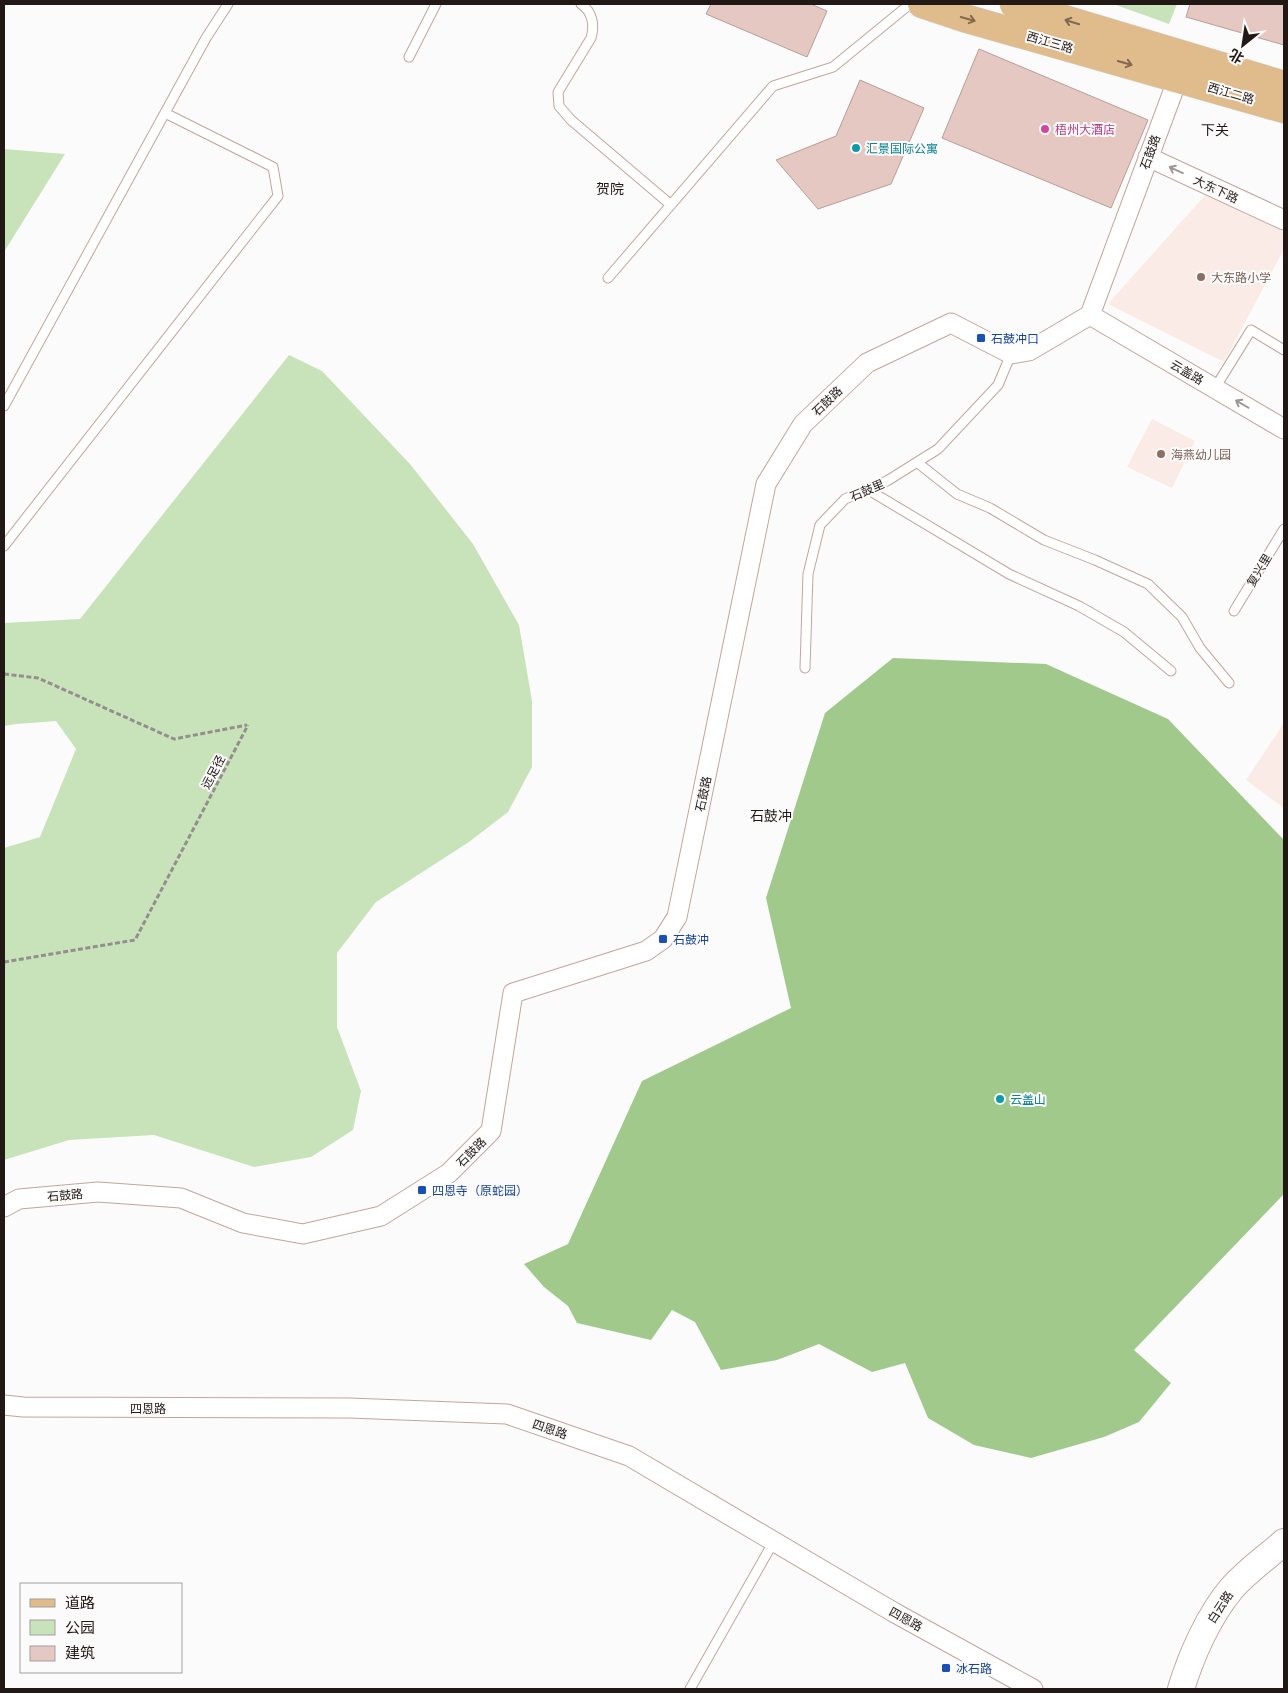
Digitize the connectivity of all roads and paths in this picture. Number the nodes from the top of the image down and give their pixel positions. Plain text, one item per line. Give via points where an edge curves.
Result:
1 (228, 4) edge
2 (436, 4) edge
3 (581, 4) edge
4 (910, 4) edge
5 (922, 4) edge
6 (1014, 4) edge
7 (409, 57) dead end
8 (1182, 67) junction
9 (1284, 85) edge
10 (1284, 109) edge
11 (165, 113) junction
12 (1148, 158) junction
13 (671, 205) junction
14 (1284, 220) edge
15 (608, 278) dead end
16 (1090, 315) junction
17 (1284, 350) edge
18 (1011, 354) junction
19 (1215, 388) junction
20 (4, 406) edge
21 (1284, 429) edge
22 (918, 463) junction
23 (867, 489) junction
24 (1284, 529) edge
25 (4, 546) edge
26 (1234, 611) dead end
27 (805, 668) dead end
28 (1171, 671) dead end
29 (4, 674) edge
30 (1229, 683) dead end
31 (4, 962) edge
32 (4, 1207) edge
33 (4, 1405) edge
34 (774, 1541) junction
35 (1284, 1542) edge
36 (690, 1689) edge
37 (1032, 1689) edge
38 (1181, 1689) edge

1 - 11 lane
2 - 7 lane
3 - 13 lane via 587,8 594,28 592,38 558,92 559,106 571,120
4 - 13 lane via 833,67 773,86
5 -> 8 main road, 西江三路 via 964,18
8 -> 6 main road, 西江三路
8 - 9 main road, 西江二路
8 - 10 main road, 西江二路
8 - 12 street, 石鼓路
11 - 20 lane
11 - 25 lane via 273,167 278,196
14 -> 12 street, 大东下路
12 - 16 street, 石鼓路
13 - 15 lane
16 - 18 street via 1029,351
16 - 19 street, 云盖路
17 - 19 lane via 1251,330
18 - 22 lane, 石鼓里 via 998,385 938,449
18 - 32 street, 石鼓路 via 951,323 867,362 803,424 766,484 677,917 662,940 646,951 514,994 492,1131 449,1173 381,1216 303,1234 243,1223 181,1198 98,1192 19,1199
21 -> 19 street, 云盖路
22 - 23 lane, 石鼓里
22 - 30 lane via 956,494 990,508 1044,540 1148,584 1182,617 1200,648
23 - 27 lane, 石鼓里 via 845,499 820,525 808,574
23 - 28 lane via 1009,574 1079,606 1124,632
24 - 26 lane, 复兴里
29 - 31 path, 远足径 via 38,678 174,739 248,725 134,940
33 - 34 street, 四恩路 via 23,1408 349,1408 508,1414 629,1456
34 - 36 lane
34 - 37 street, 四恩路
35 - 38 street, 白云路 via 1231,1589 1201,1639

